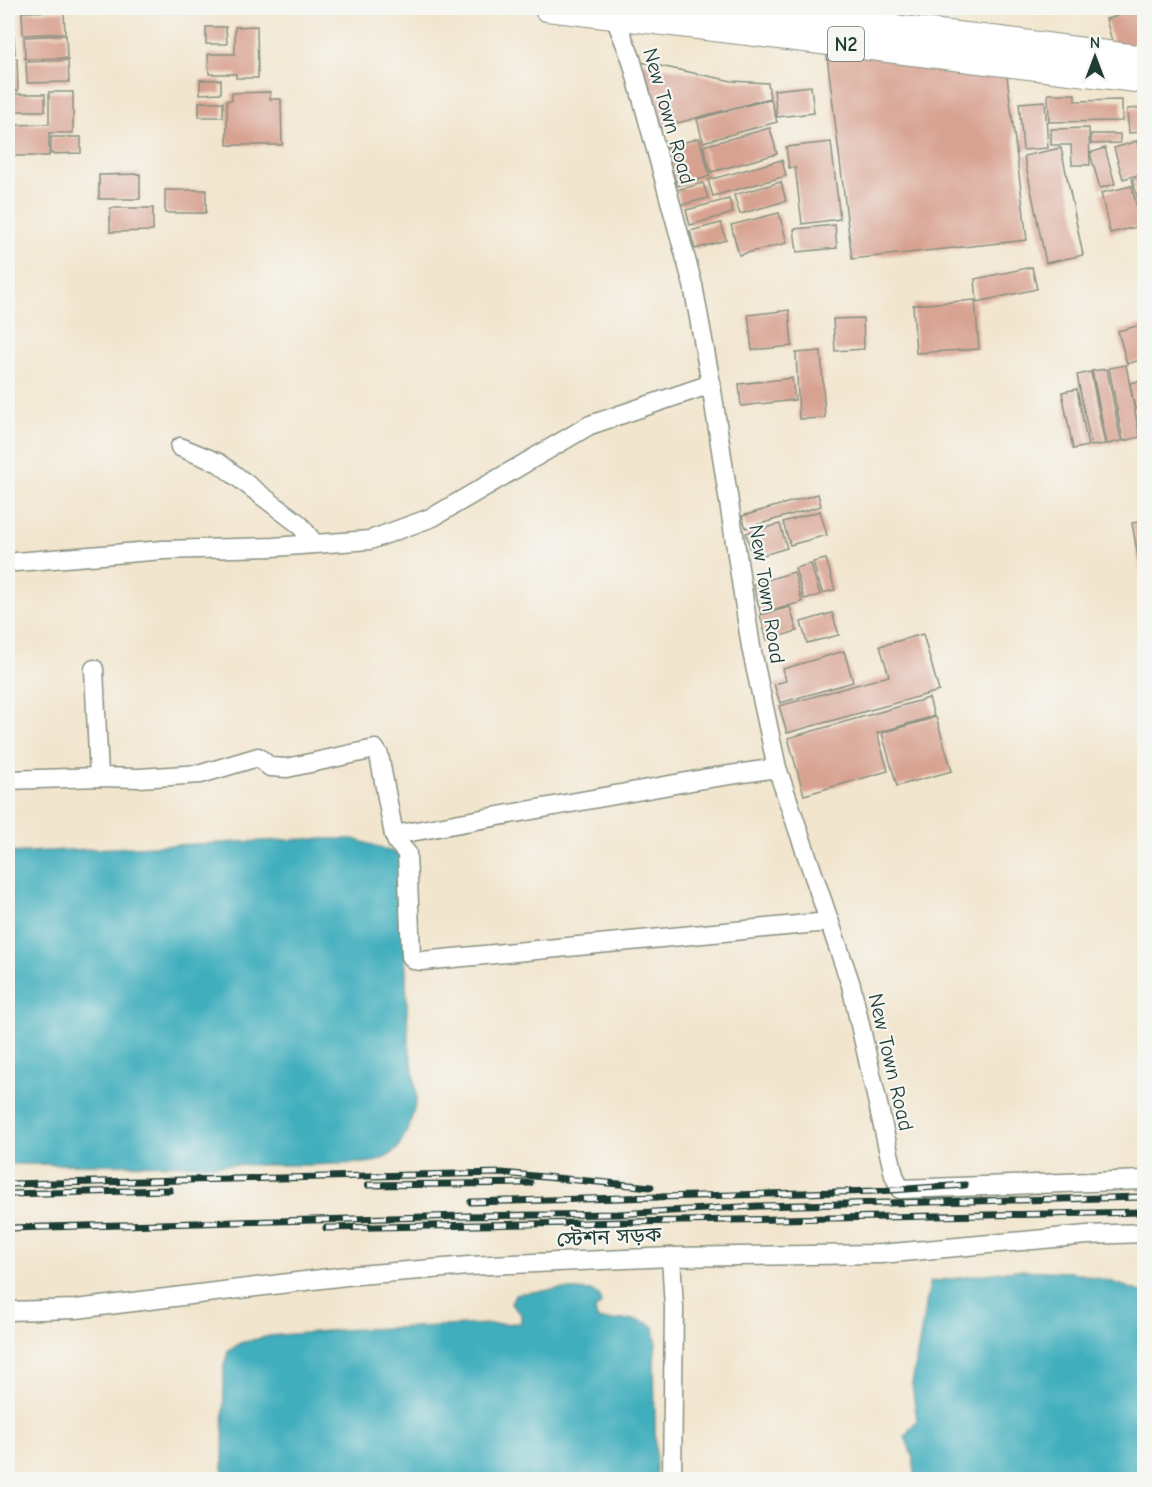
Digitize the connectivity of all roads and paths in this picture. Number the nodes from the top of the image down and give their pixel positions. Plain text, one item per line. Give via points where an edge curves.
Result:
1 (547, 8) edge
2 (717, 8) edge
3 (613, 12) edge
4 (1144, 59) edge
5 (1144, 80) edge
6 (711, 384) junction
7 (180, 447) dead end
8 (314, 543) junction
9 (16, 562) dead end
10 (94, 669) dead end
11 (777, 768) junction
12 (99, 777) junction
13 (8, 780) edge
14 (394, 835) junction
15 (828, 922) junction
16 (1144, 1180) edge
17 (1144, 1233) edge
18 (670, 1257) junction
19 (8, 1311) edge
20 (672, 1479) edge

1 - 3 highway, N2
2 - 4 highway, N2
3 - 5 highway, N2
3 - 6 street, New Town Road via 631,58 693,285
6 - 8 street via 590,425 433,517 370,540
6 - 11 street, New Town Road via 751,647
7 - 8 street via 219,463 299,524
8 - 9 street
10 - 12 street
11 - 14 street
11 - 15 street, New Town Road
12 - 13 street
12 - 14 street via 201,774 258,758 270,768 287,768 375,749
14 - 15 street via 407,854 414,960 491,956
15 - 16 street, New Town Road via 851,985 900,1189
17 - 18 street, স্টেশন সড়ক via 881,1254
18 - 19 street, স্টেশন সড়ক via 357,1275 76,1309
18 - 20 street via 674,1308

